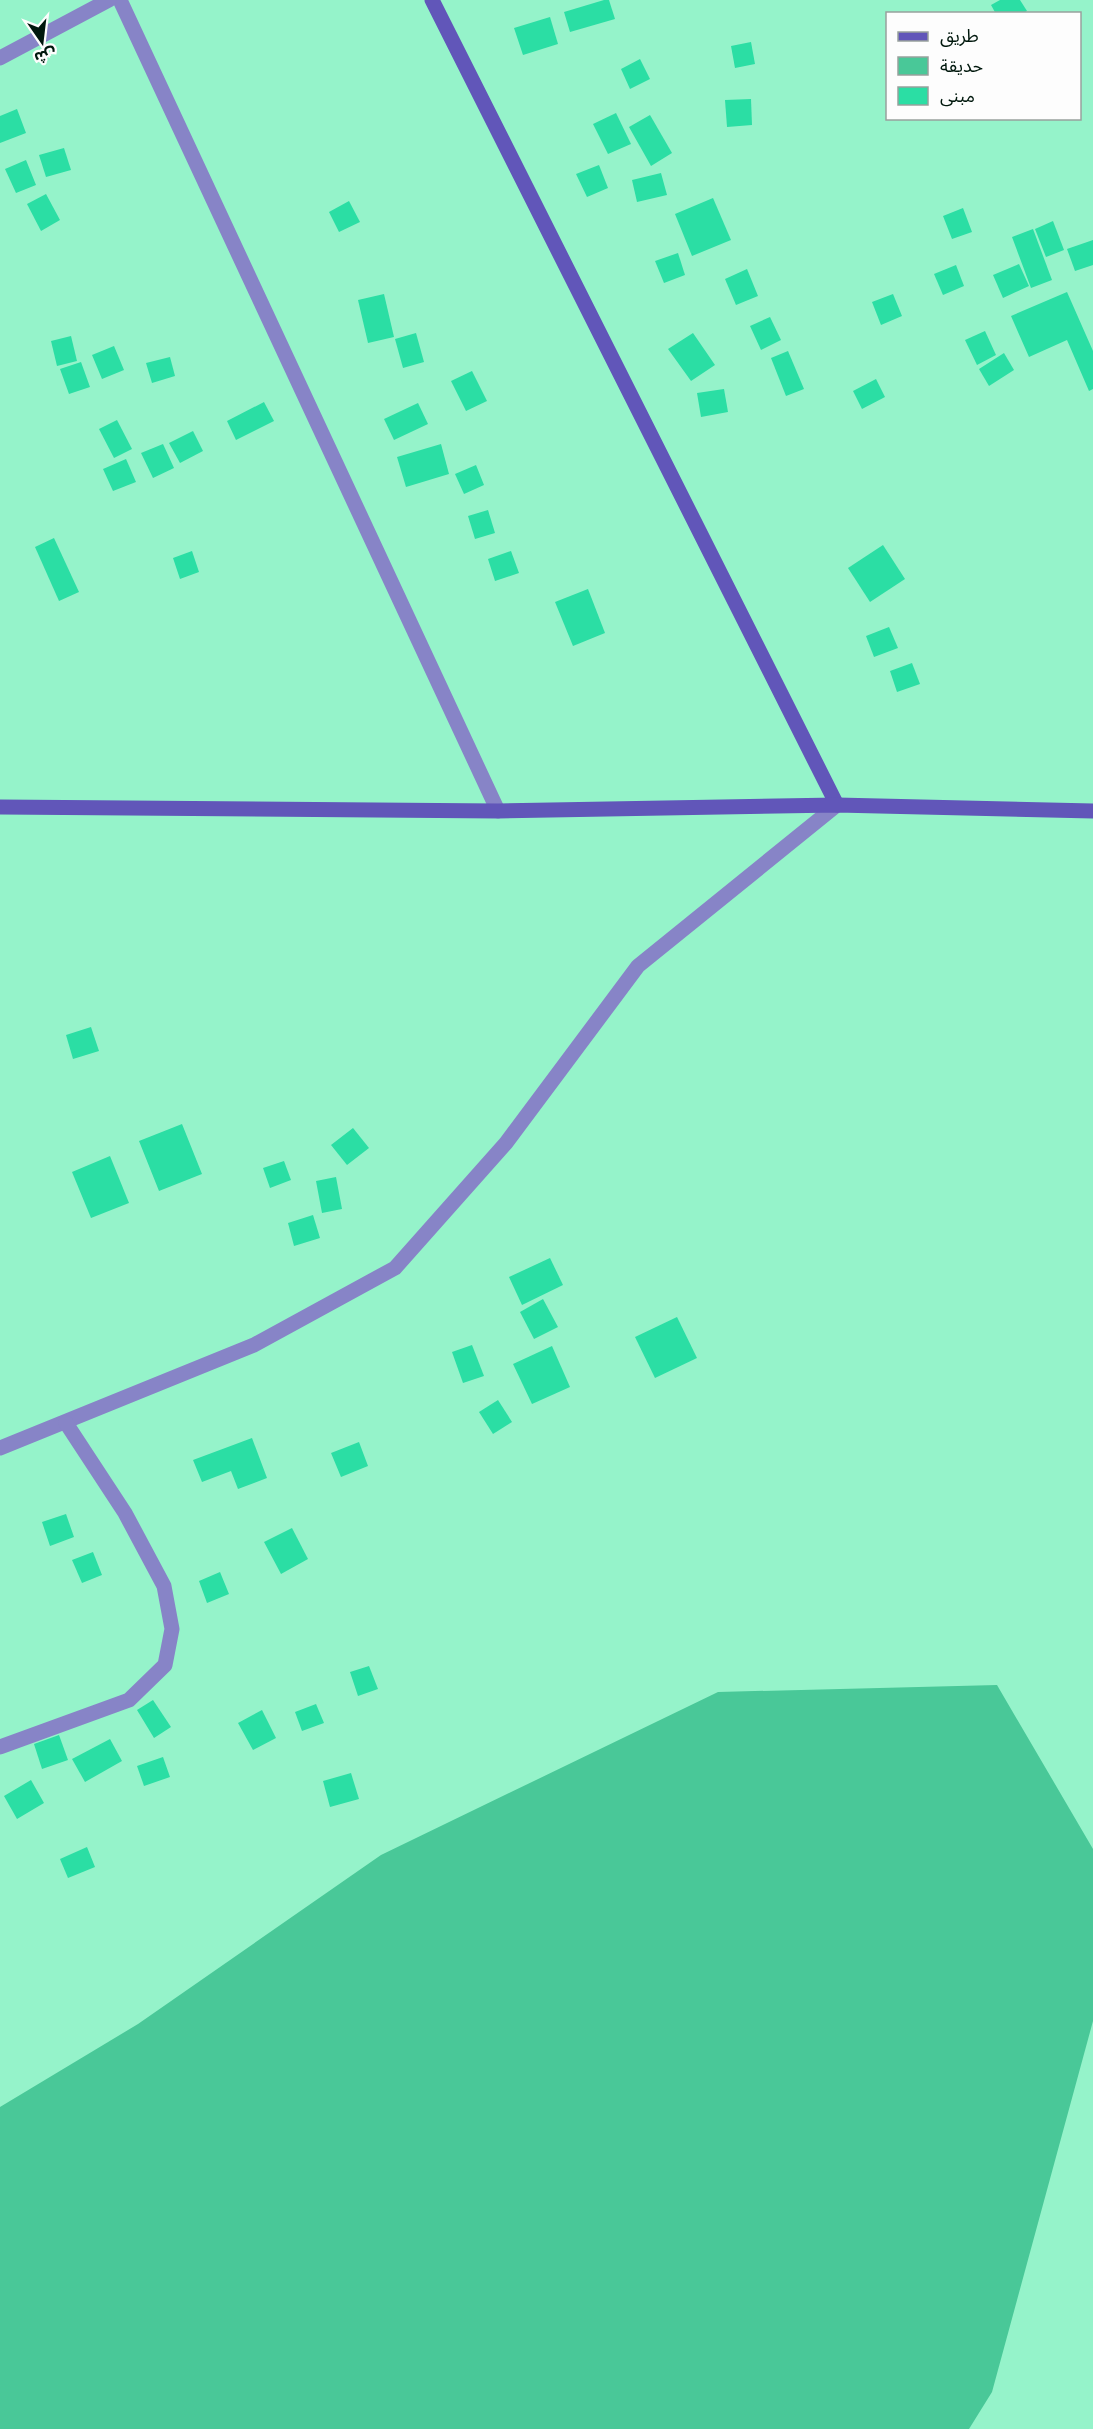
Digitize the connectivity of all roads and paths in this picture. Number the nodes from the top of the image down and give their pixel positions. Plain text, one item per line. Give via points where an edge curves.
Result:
1 (109, 0) edge
2 (120, 0) edge
3 (432, 0) edge
4 (0, 58) edge
5 (837, 805) junction
6 (0, 807) edge
7 (498, 811) junction
8 (1093, 811) edge
9 (66, 1423) junction
10 (0, 1448) edge
11 (0, 1747) edge

1 - 4 street
2 - 7 street
3 - 5 main road
5 - 7 main road
5 - 8 main road
5 - 9 street via 638,966 506,1143 395,1268 254,1345
6 - 7 main road
9 - 10 street
9 - 11 street via 125,1513 164,1586 172,1629 165,1665 129,1700

